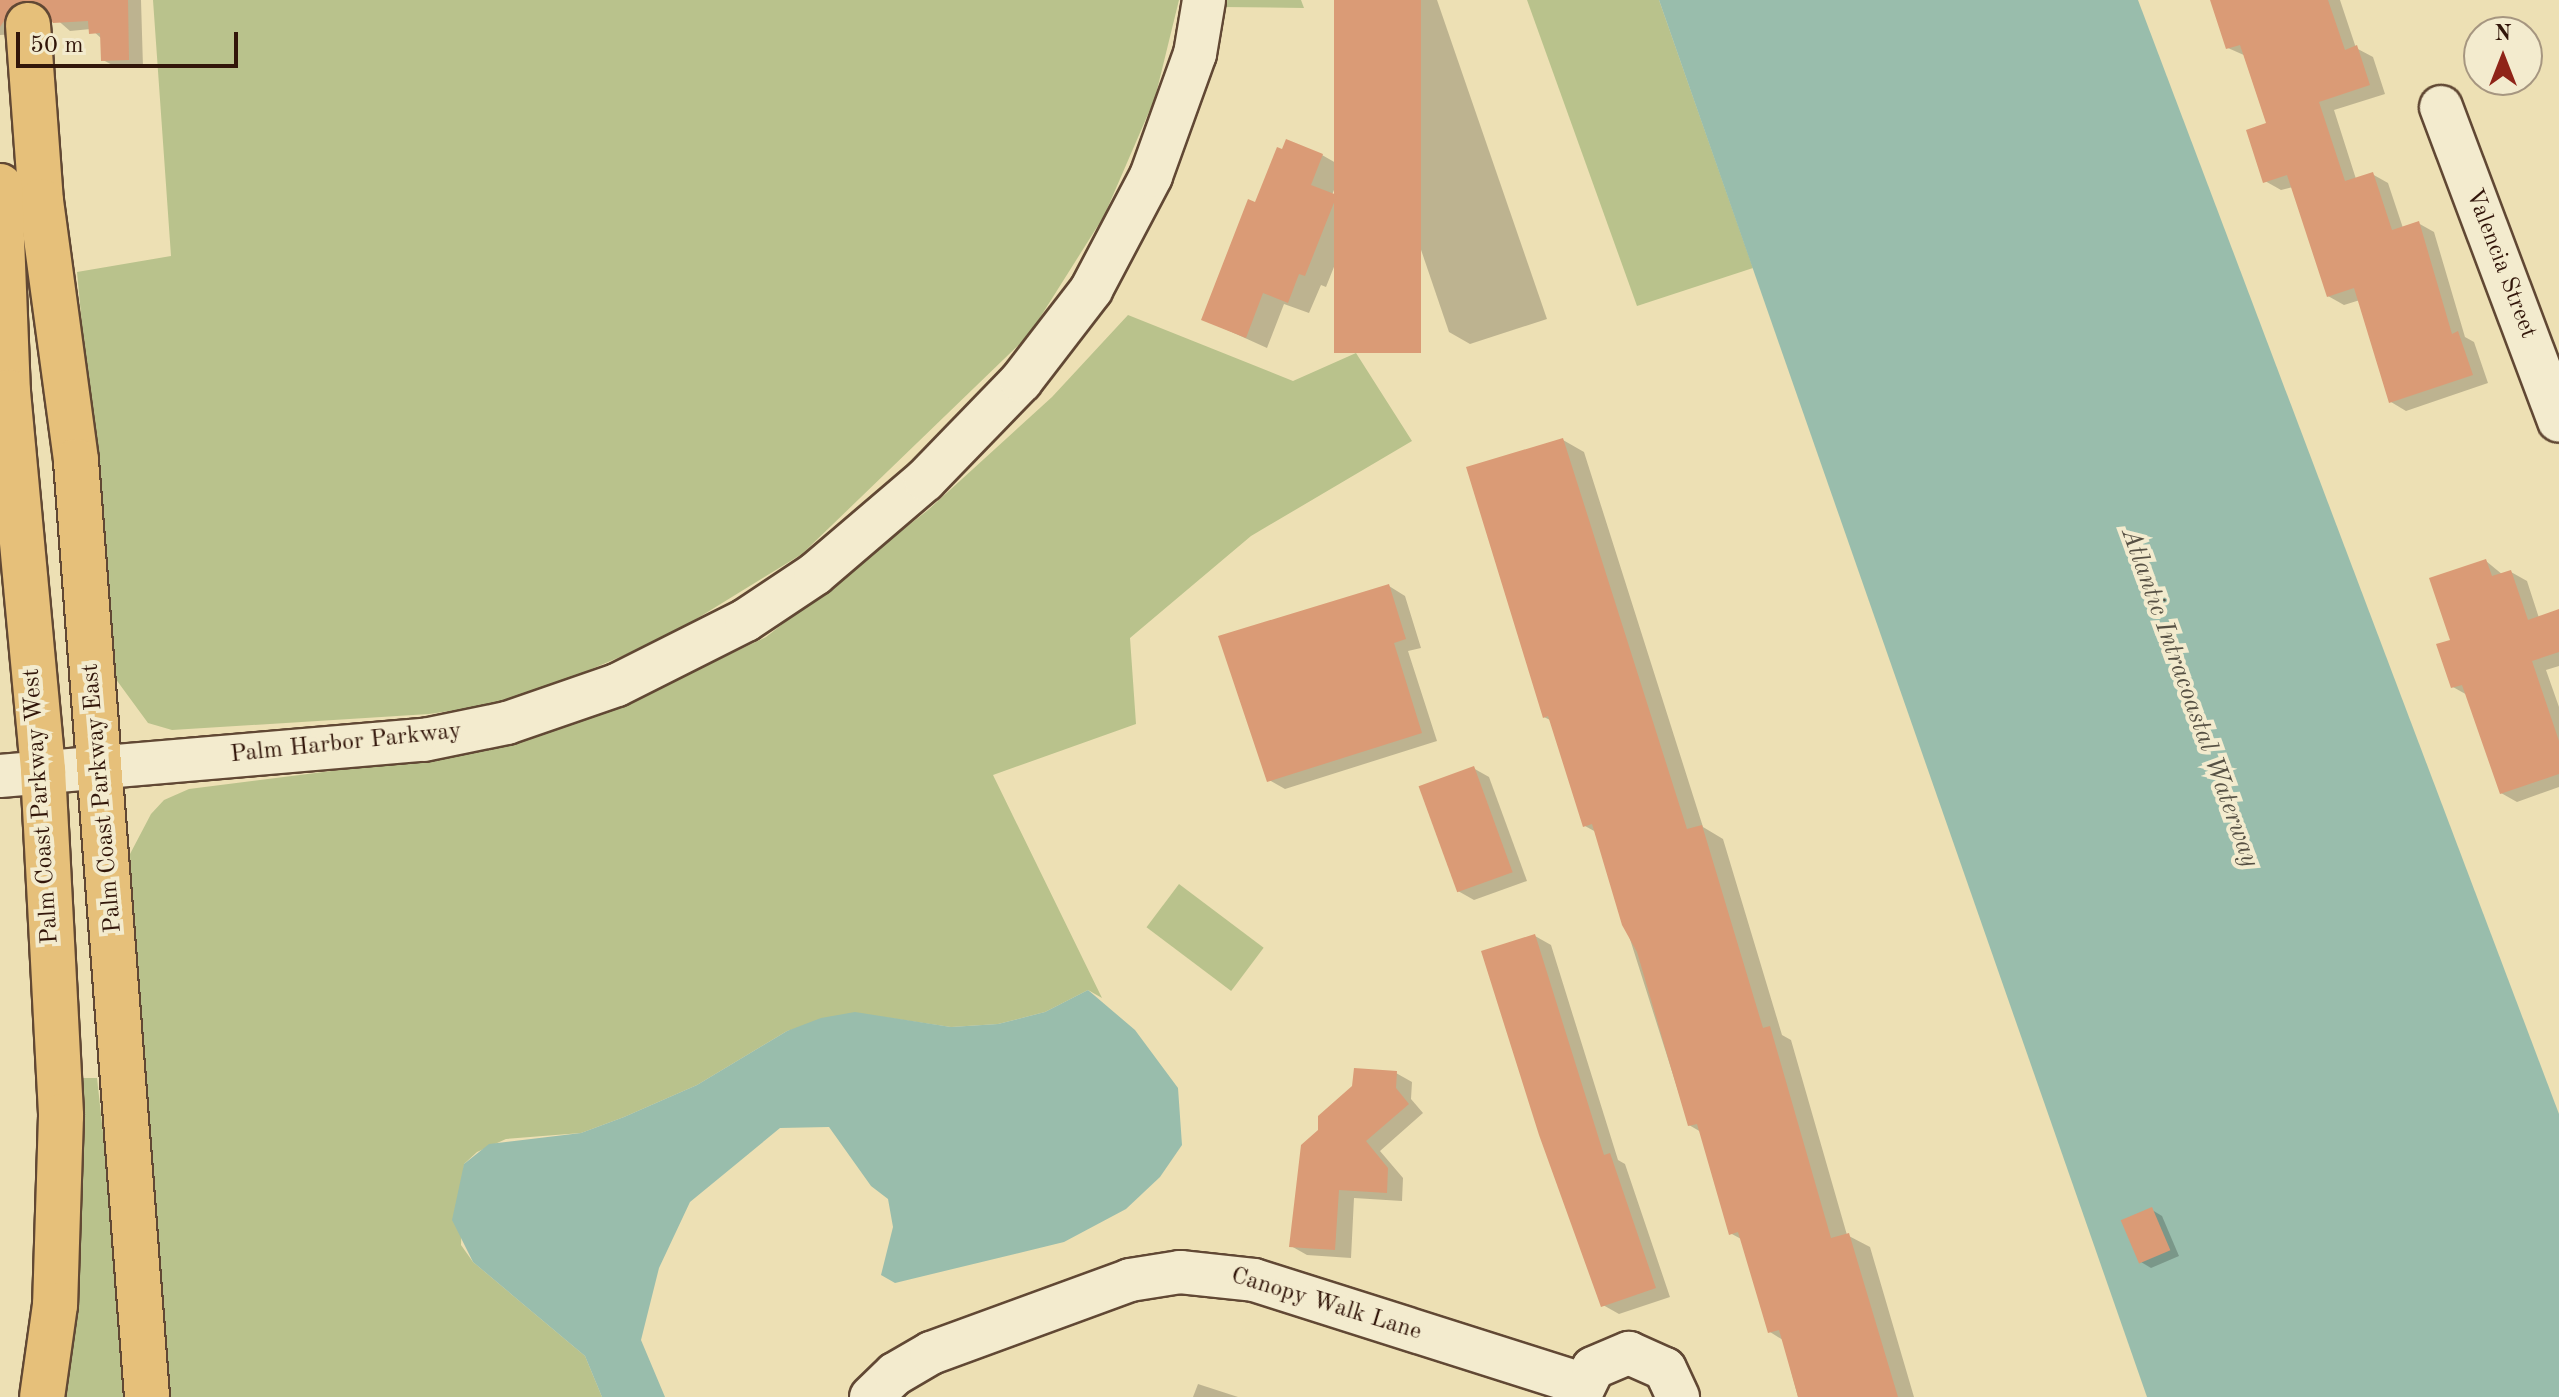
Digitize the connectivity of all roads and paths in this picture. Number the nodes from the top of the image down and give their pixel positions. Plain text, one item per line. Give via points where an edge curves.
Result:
1 (1204, 0) edge
2 (28, 25) dead end
3 (2441, 107) dead end
4 (15, 200) edge
5 (2559, 421) edge
6 (102, 766) junction
7 (43, 770) junction
8 (0, 776) edge
9 (1580, 1390) edge
10 (42, 1397) edge
11 (147, 1397) edge
12 (871, 1397) edge
13 (1678, 1397) edge

1 - 6 street, Palm Harbor Parkway via 1195,54 1151,176 1091,290 1021,381 925,480 815,574 684,653 617,685 507,723 424,740
2 - 4 main road
3 - 5 street, Valencia Street
4 - 6 main road, Palm Coast Parkway East via 76,461
4 - 7 main road, Palm Coast Parkway West via 8,392
6 - 7 street, Palm Harbor Parkway
6 - 11 main road, Palm Coast Parkway East
7 - 8 street, Palm Harbor Parkway
7 - 10 main road, Palm Coast Parkway West via 61,1169 55,1305
9 - 12 street, Canopy Walk Lane via 1254,1280 1212,1272 1130,1280 931,1353 895,1374
9 - 13 street via 1610,1357 1629,1353 1665,1369

